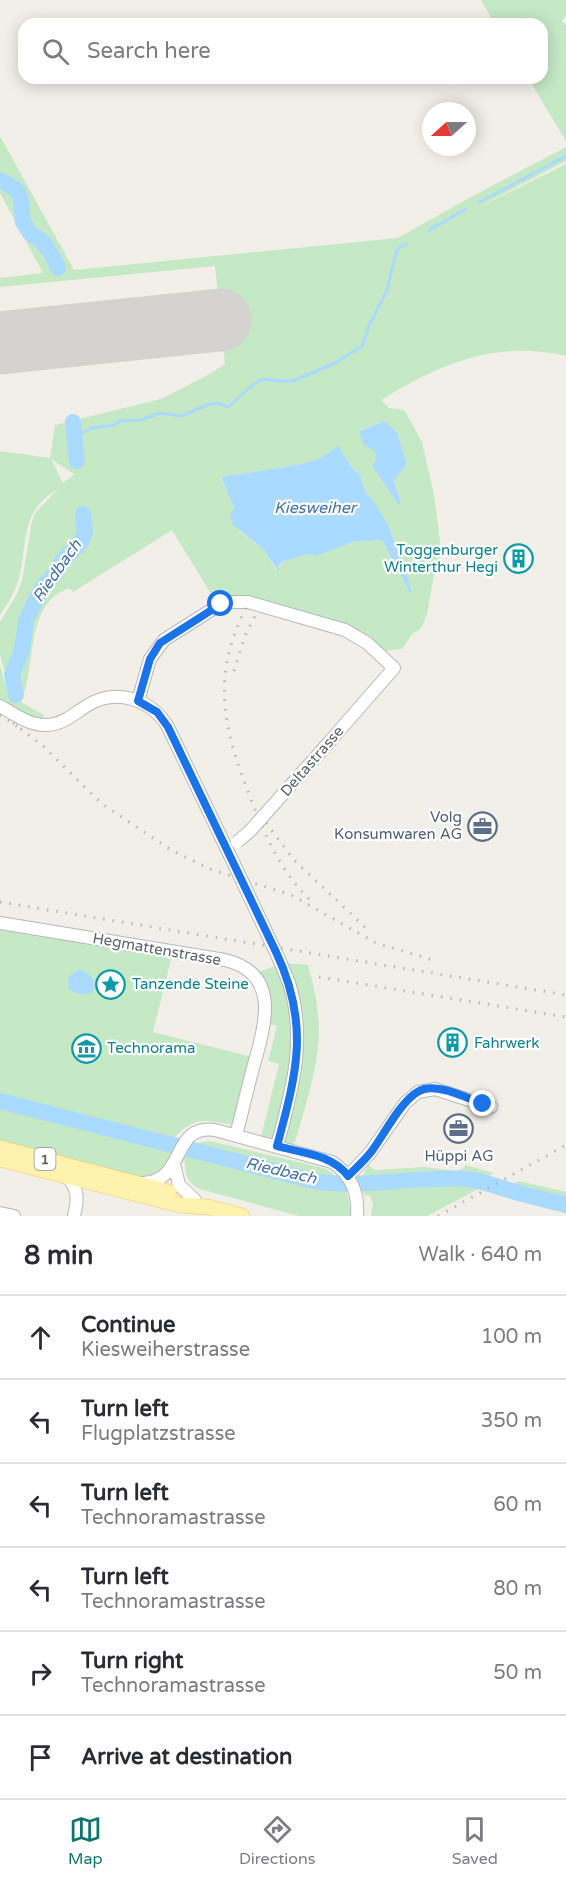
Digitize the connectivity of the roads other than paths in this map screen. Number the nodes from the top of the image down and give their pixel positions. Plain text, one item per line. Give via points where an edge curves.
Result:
1 (138, 701) junction
2 (0, 706) edge
3 (232, 845) junction
4 (0, 923) edge
5 (491, 1107) dead end
6 (236, 1135) junction
7 (277, 1146) junction
8 (0, 1148) edge
9 (176, 1159) junction
10 (0, 1160) edge
11 (66, 1176) junction
12 (138, 1183) junction
13 (351, 1183) junction
14 (108, 1187) junction
15 (78, 1203) junction
16 (202, 1204) junction
17 (0, 1213) edge
18 (14, 1216) edge
19 (74, 1216) edge
20 (242, 1216) edge
21 (357, 1216) edge

1 - 2 street via 120,697 101,699 62,722 46,725
1 - 3 street via 157,712 168,727
1 - 3 street, Deltastrasse, bridge via 150,659 160,643 216,607 232,602 256,604 345,630 367,643 394,668 250,831
3 - 7 street, bridge via 234,864 279,959 296,1010 298,1051
4 - 6 street, Hegmattenstrasse via 225,960 249,972 262,990 266,1013
5 - 13 street via 435,1089 418,1092 408,1100
6 - 7 street
6 - 9 street via 197,1131
7 - 13 street via 327,1159 341,1168
8 - 12 main road, 1
9 - 12 street via 163,1178
9 - 16 street via 179,1185
10 - 11 main road, 1
11 - 14 main road, 1
11 - 15 street via 76,1191
12 - 16 main road, 1
13 - 21 street
14 - 15 street via 87,1193
14 - 16 main road, 1 via 180,1205
15 - 19 street
16 - 20 main road, 1
17 - 18 street

